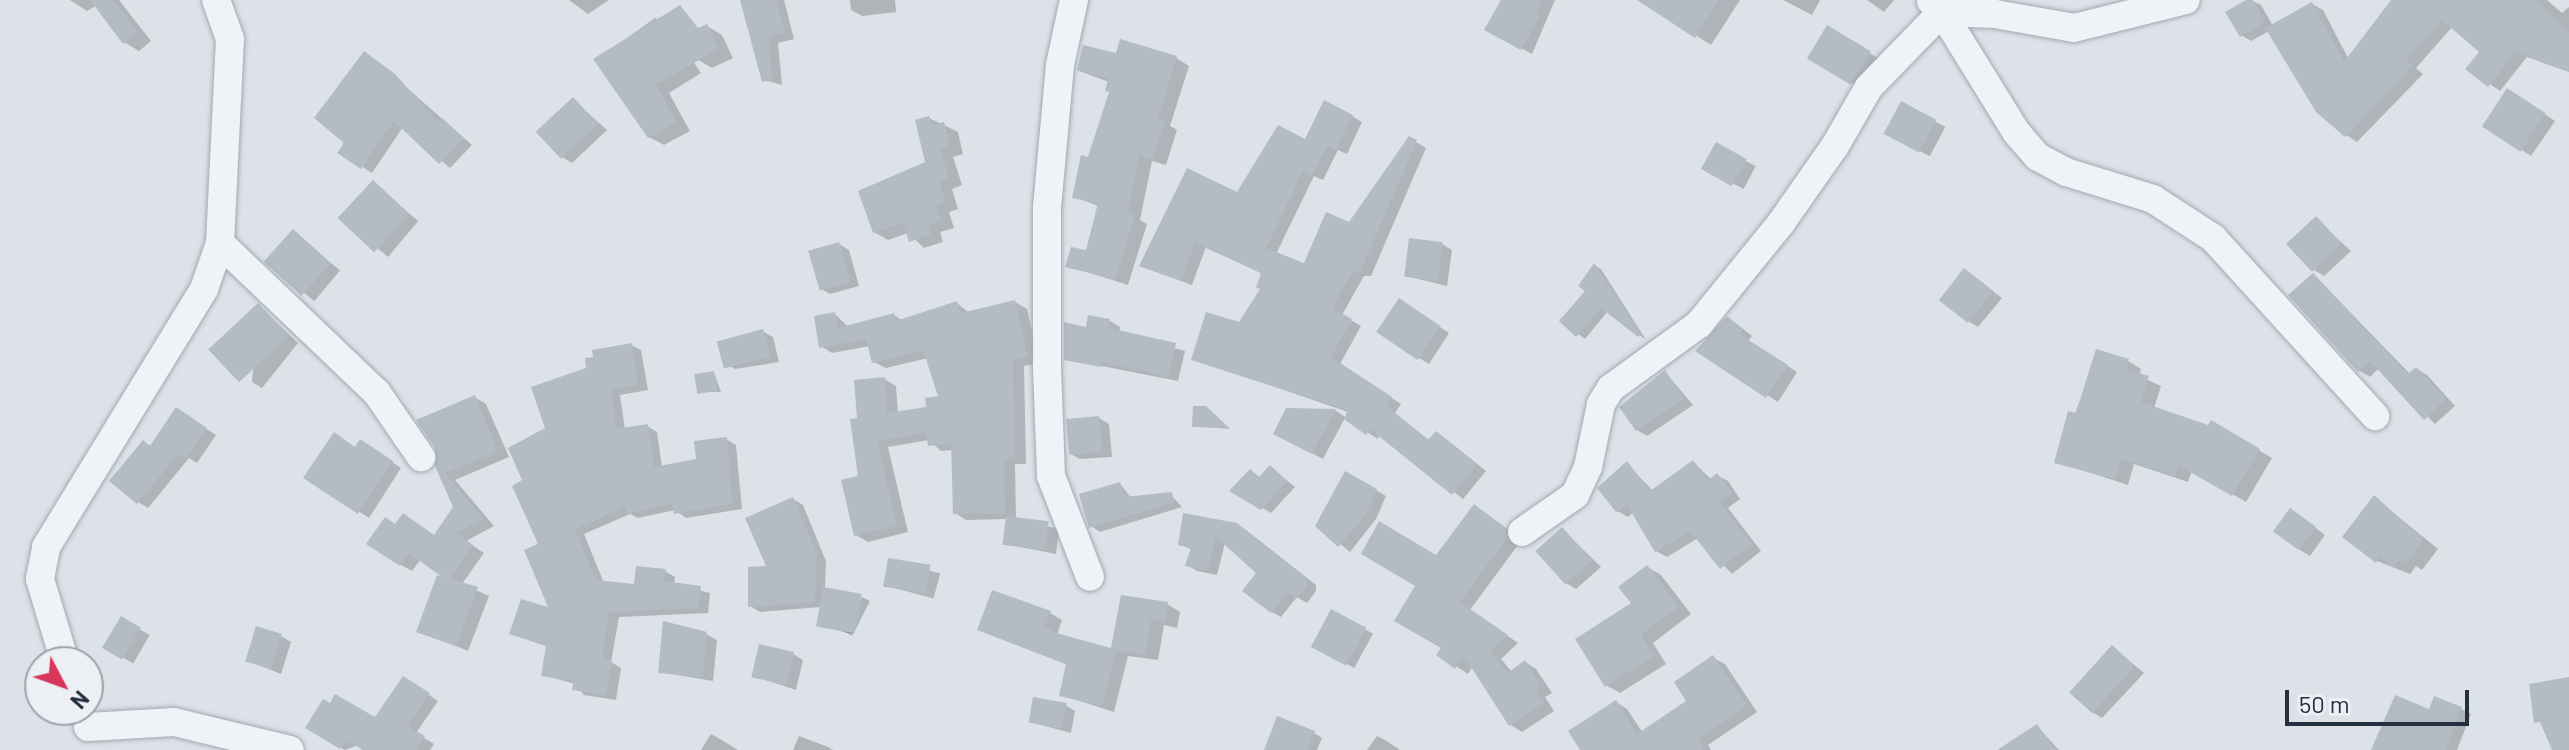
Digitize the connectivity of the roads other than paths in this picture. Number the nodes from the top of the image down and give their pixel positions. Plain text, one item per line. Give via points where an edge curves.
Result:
1 (216, 0) edge
2 (1074, 0) edge
3 (2186, 0) edge
4 (1936, 6) edge
5 (220, 243) junction
6 (2375, 416) dead end
7 (421, 457) dead end
8 (1522, 532) dead end
9 (1090, 577) dead end
10 (60, 646) edge
11 (87, 729) edge
12 (290, 750) edge

1 - 5 street via 230,39
2 - 9 street via 1060,65 1047,207 1047,367 1051,476
3 - 4 street via 2074,28
4 - 6 street via 2016,132 2038,157 2066,172 2153,199 2213,238
4 - 8 street via 1869,87 1781,223 1699,324 1611,388 1601,404 1588,467 1575,495
5 - 7 street via 377,393
5 - 10 street via 204,289 46,547 40,579
11 - 12 street via 174,722

